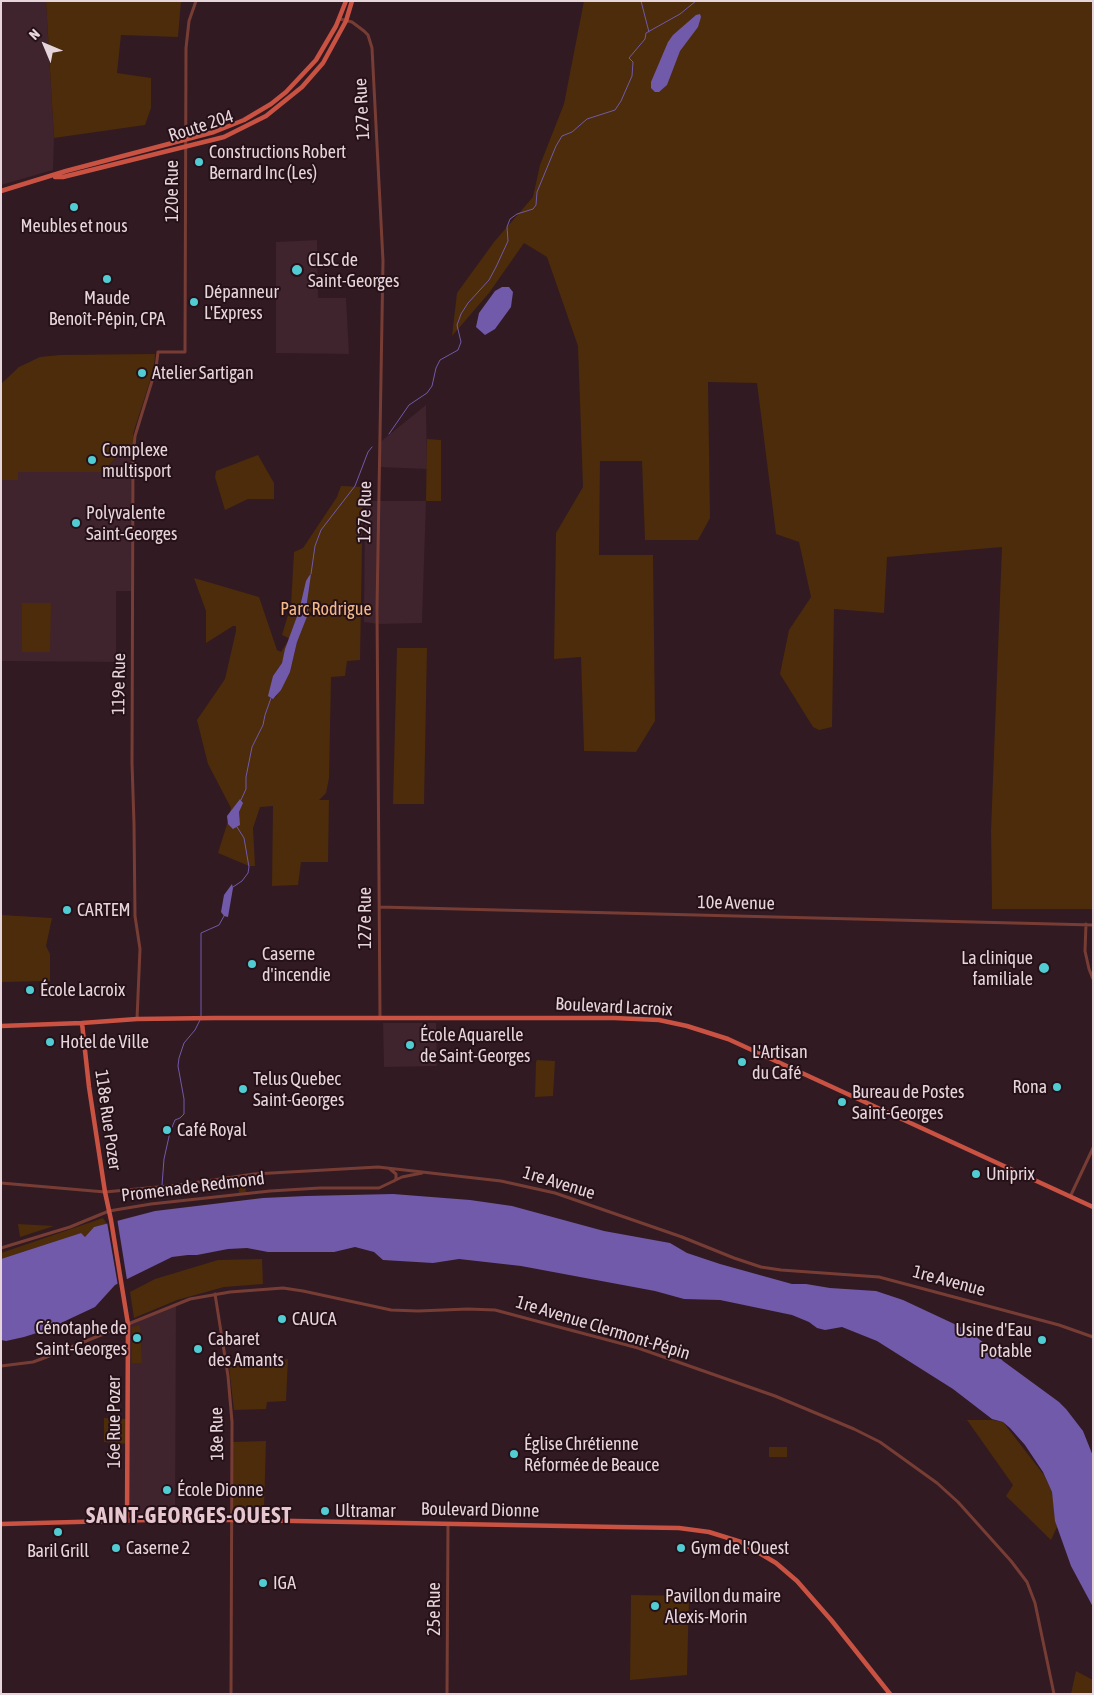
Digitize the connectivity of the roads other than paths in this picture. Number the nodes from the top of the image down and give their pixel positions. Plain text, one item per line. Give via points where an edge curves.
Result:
1 (196, 1) edge
2 (346, 1) edge
3 (352, 1) edge
4 (340, 19) junction
5 (346, 21) junction
6 (185, 140) junction
7 (185, 147) junction
8 (48, 178) junction
9 (1, 192) edge
10 (158, 352) joint
11 (379, 907) junction
12 (1086, 924) junction
13 (1093, 925) edge
14 (1093, 979) edge
15 (380, 1017) junction
16 (137, 1019) junction
17 (82, 1023) junction
18 (1, 1026) edge
19 (1093, 1148) edge
20 (390, 1169) junction
21 (428, 1172) junction
22 (394, 1182) junction
23 (1, 1183) edge
24 (105, 1192) junction
25 (1070, 1197) junction
26 (1093, 1207) edge
27 (109, 1211) junction
28 (1, 1248) edge
29 (215, 1294) junction
30 (126, 1312) joint
31 (128, 1324) junction
32 (1093, 1337) edge
33 (1, 1366) edge
34 (127, 1520) junction
35 (231, 1520) junction
36 (1, 1524) edge
37 (448, 1524) junction
38 (231, 1694) edge
39 (447, 1694) edge
40 (890, 1694) edge
41 (1054, 1694) edge

1 - 6 street, 120e Rue via 187,32
2 - 4 main road
3 - 5 main road
4 - 5 street, 127e Rue
4 - 6 main road, Route 204 via 316,60 286,92 227,128
5 - 7 main road, Route 204 via 323,63 286,101 266,116 224,136
5 - 11 street, 127e Rue via 364,32 372,48 383,261 377,606
6 - 7 street, 120e Rue
6 - 8 main road, Route 204
7 - 8 main road, Route 204
7 - 10 street, 120e Rue via 185,352
8 - 9 main road, Route 204
10 - 16 street, 119e Rue via 135,436 133,456 132,764 135,916 140,950
11 - 12 street, 10e Avenue
11 - 15 street, 127e Rue
12 - 13 street, 10e Avenue
12 - 14 street via 1085,951
15 - 16 main road, Boulevard Lacroix
15 - 25 main road, Boulevard Lacroix via 614,1018 658,1020 687,1026 751,1050
16 - 17 main road
17 - 18 main road
17 - 24 main road, 118e Rue Pozer via 88,1087
19 - 25 street
20 - 21 street, 1re Avenue
20 - 22 street via 396,1174
20 - 24 street, 1re Avenue via 254,1174
21 - 22 street, Promenade Redmond
21 - 32 street, 1re Avenue via 501,1181 555,1193 761,1266 879,1277
22 - 27 street, Promenade Redmond via 379,1188 270,1191
23 - 24 street, 1re Avenue
24 - 27 main road, 118e Rue Pozer
25 - 26 main road, Boulevard Lacroix
27 - 28 street, Promenade Redmond
27 - 30 main road, 118e Rue Pozer
29 - 31 street, 1re Avenue Clermont-Pépin via 178,1303
29 - 35 street, 18e Rue via 231,1408
29 - 41 street, 1re Avenue Clermont-Pépin via 283,1288 391,1310 495,1310 638,1348 775,1396 854,1429 880,1442 938,1483 1022,1575 1032,1590
30 - 31 main road, 16e Rue Pozer
31 - 33 street, 1re Avenue Clermont-Pépin via 32,1362
31 - 34 main road, 16e Rue Pozer
34 - 35 main road, Boulevard Dionne
34 - 36 main road, Boulevard Dionne
35 - 37 main road, Boulevard Dionne
35 - 38 street, 18e Rue
37 - 39 street, 25e Rue
37 - 40 main road, Boulevard Dionne via 688,1529 741,1542 776,1563 805,1588

